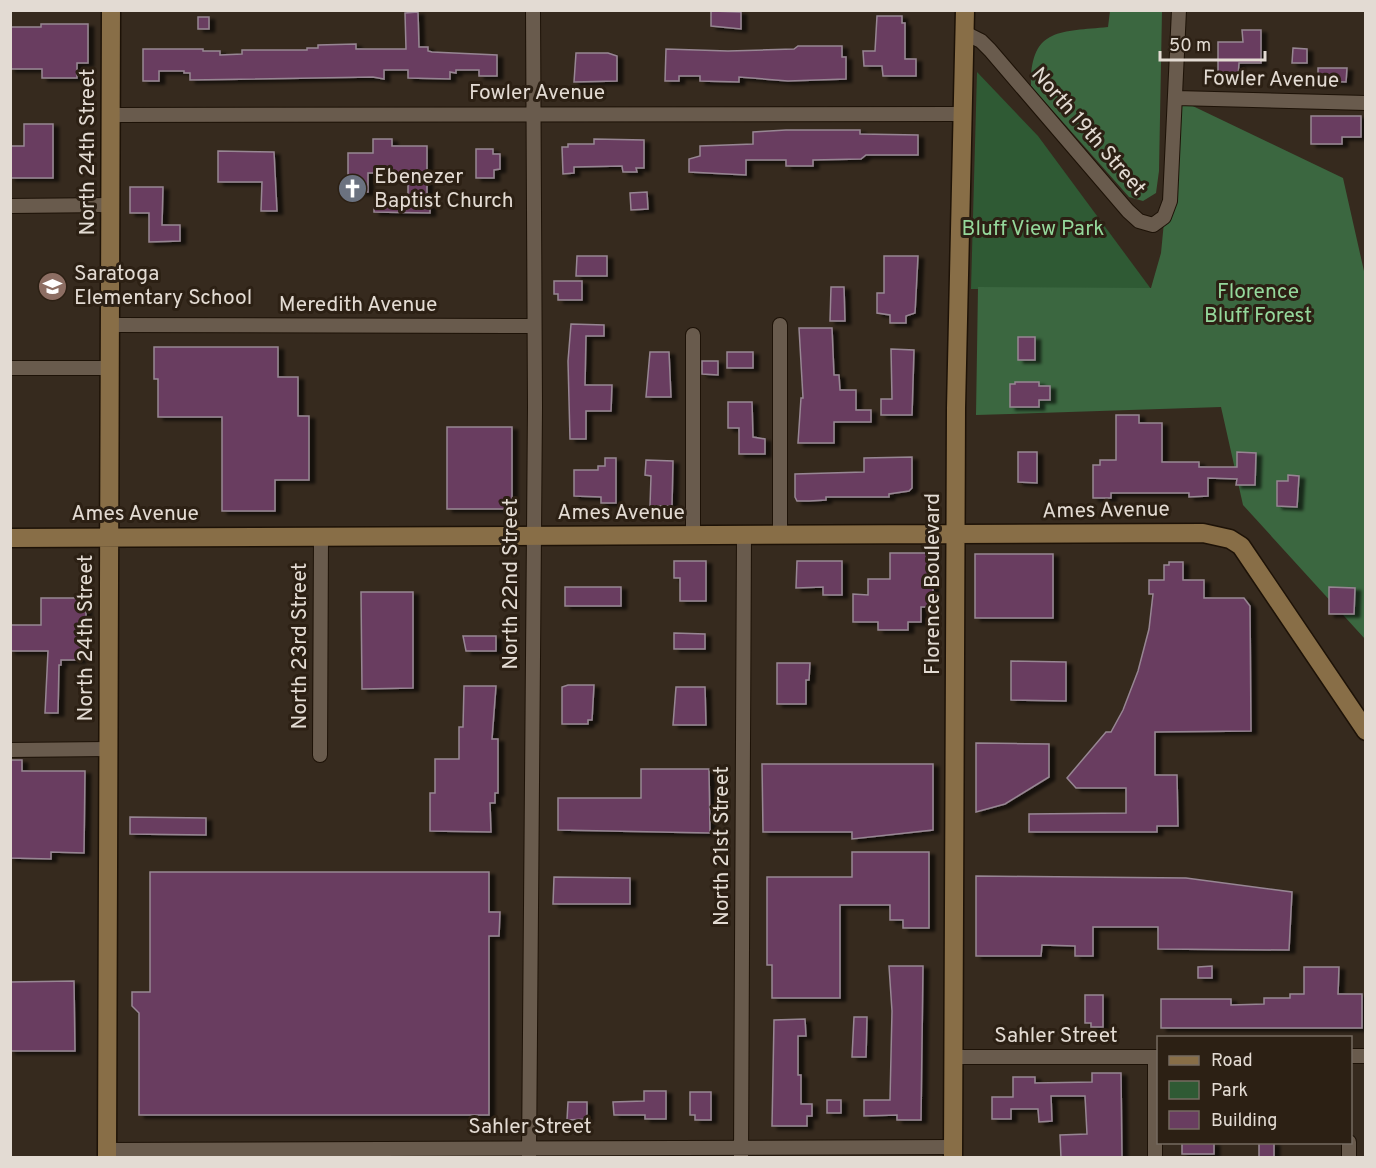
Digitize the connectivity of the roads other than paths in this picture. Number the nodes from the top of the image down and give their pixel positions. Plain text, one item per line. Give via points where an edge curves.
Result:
1 (111, 10) edge
2 (533, 10) edge
3 (965, 10) edge
4 (1179, 10) edge
5 (965, 33) junction
6 (1176, 98) junction
7 (1365, 103) edge
8 (533, 114) junction
9 (963, 114) junction
10 (111, 115) junction
11 (110, 205) junction
12 (10, 206) edge
13 (110, 325) junction
14 (780, 325) dead end
15 (534, 326) junction
16 (693, 335) dead end
17 (10, 368) edge
18 (109, 368) junction
19 (744, 535) junction
20 (780, 535) junction
21 (955, 535) junction
22 (321, 536) junction
23 (532, 536) junction
24 (693, 536) junction
25 (109, 537) junction
26 (10, 538) edge
27 (1365, 731) edge
28 (108, 749) junction
29 (10, 750) edge
30 (320, 755) dead end
31 (953, 1057) junction
32 (1157, 1057) edge
33 (953, 1152) edge
34 (319, 1153) edge
35 (529, 1153) edge
36 (741, 1153) edge
37 (107, 1154) edge
38 (1155, 1158) edge

1 - 10 main road, North 24th Street
2 - 8 street, North 22nd Street
3 - 5 main road, Florence Boulevard
4 - 6 street, North 19th Street
5 - 6 street, North 19th Street via 990,50 1128,211 1149,225 1164,218 1170,201
5 - 9 main road, Florence Boulevard
6 - 7 street, Fowler Avenue
8 - 9 street, Fowler Avenue
8 - 10 street, Fowler Avenue
8 - 15 street, North 22nd Street
9 - 21 main road, Florence Boulevard
10 - 11 main road, North 24th Street
11 - 12 street
11 - 13 main road, North 24th Street
13 - 15 street, Meredith Avenue
13 - 18 main road, North 24th Street
14 - 20 street
15 - 23 street, North 22nd Street
16 - 24 street
17 - 18 street
18 - 25 main road, North 24th Street
19 - 20 main road, Ames Avenue
19 - 24 main road, Ames Avenue
19 - 36 street, North 21st Street
20 - 21 main road, Ames Avenue
21 - 27 main road, Ames Avenue via 1186,533 1230,539 1241,546 1254,564
21 - 31 main road, Florence Boulevard
22 - 23 main road, Ames Avenue
22 - 25 main road, Ames Avenue
22 - 30 street, North 23rd Street
23 - 24 main road, Ames Avenue
23 - 35 street, North 22nd Street
25 - 26 main road, Ames Avenue
25 - 28 main road, North 24th Street
28 - 29 street
28 - 37 main road, North 24th Street
31 - 32 street, Sahler Street
31 - 33 main road, Florence Boulevard
32 - 38 street
33 - 36 street, Sahler Street
34 - 35 street, Sahler Street
34 - 37 street, Sahler Street
35 - 36 street, Sahler Street

